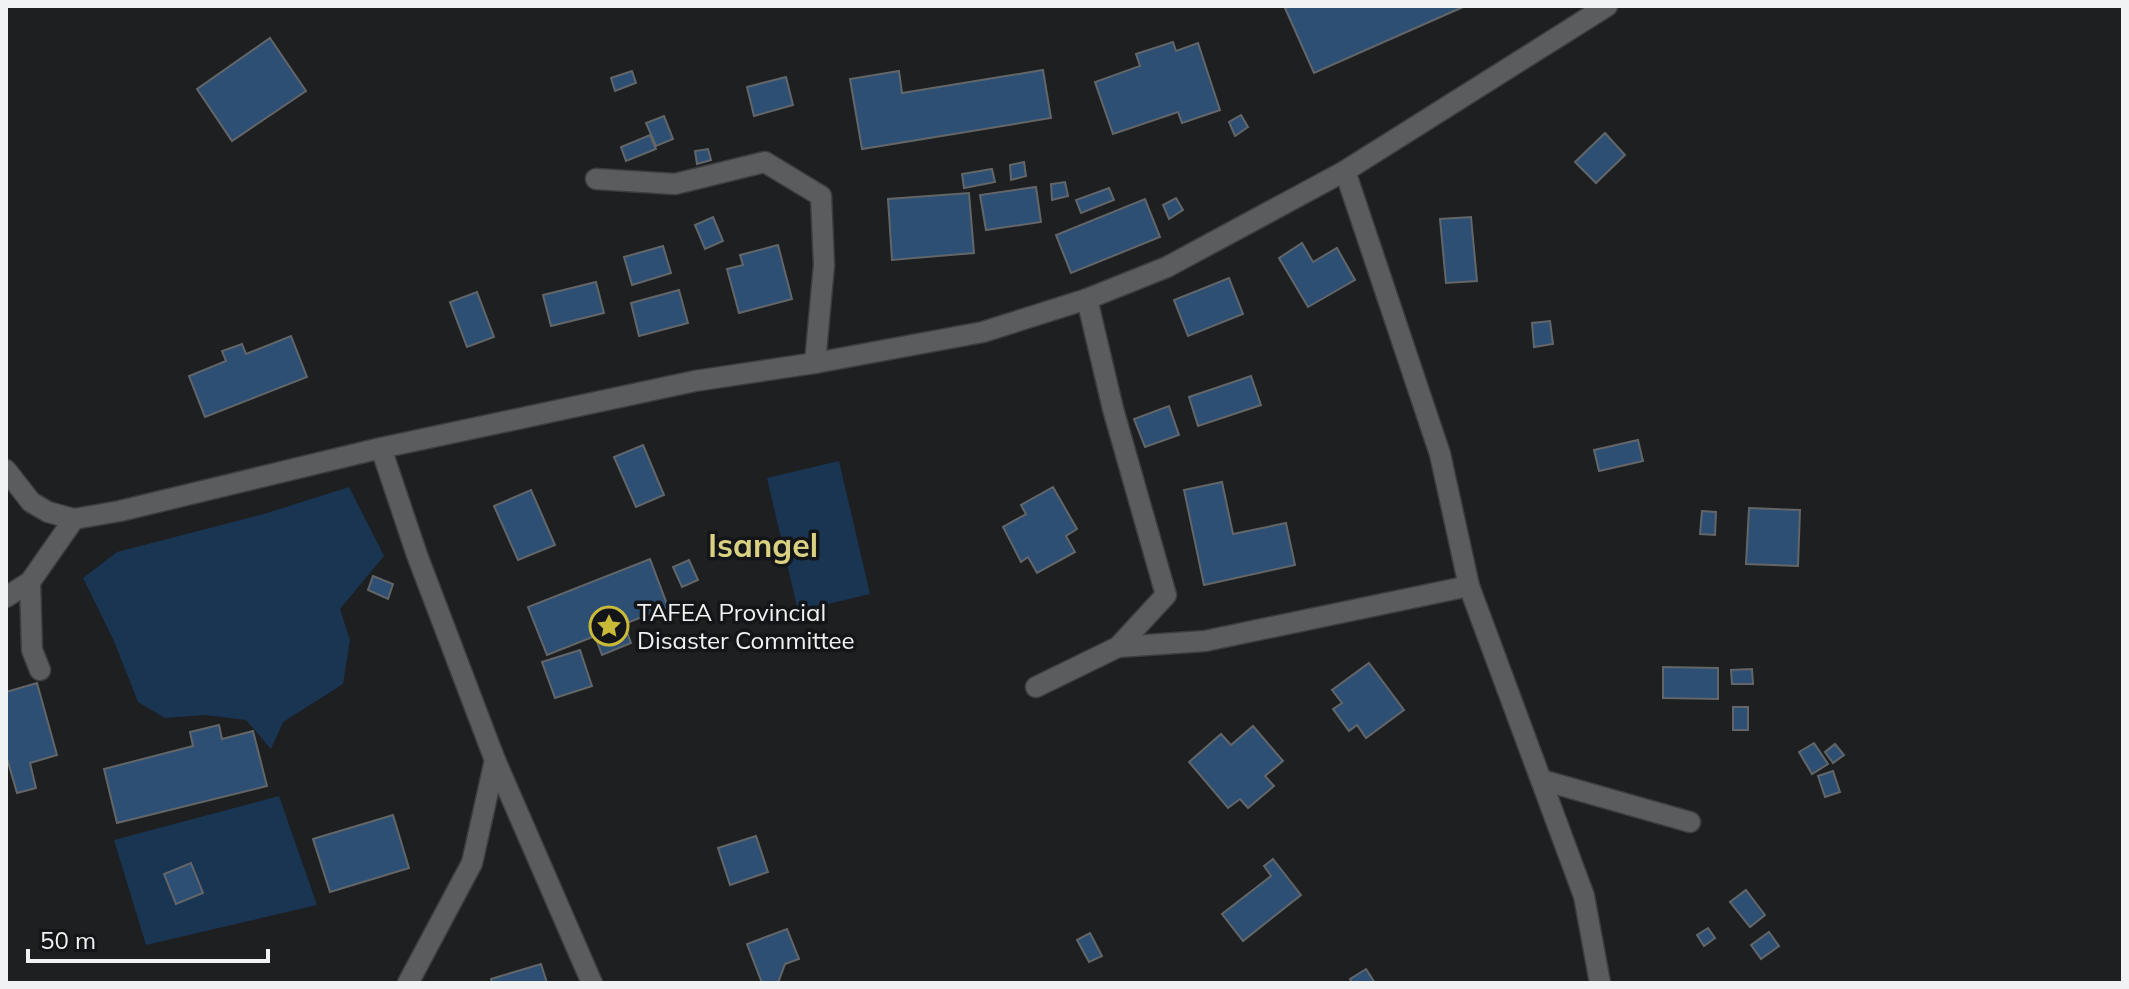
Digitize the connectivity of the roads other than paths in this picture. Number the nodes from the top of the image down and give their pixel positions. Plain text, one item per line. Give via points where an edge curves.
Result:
1 (1607, 6) edge
2 (1345, 171) junction
3 (596, 179) dead end
4 (1087, 299) junction
5 (815, 363) junction
6 (381, 448) junction
7 (6, 470) edge
8 (74, 519) junction
9 (30, 582) junction
10 (1469, 586) junction
11 (6, 597) edge
12 (1118, 647) junction
13 (40, 670) dead end
14 (1036, 687) dead end
15 (495, 760) junction
16 (1542, 780) junction
17 (1690, 822) dead end
18 (408, 983) edge
19 (592, 983) edge
20 (1600, 983) edge

1 - 2 street
2 - 4 street via 1167,267
2 - 10 street via 1440,454
3 - 5 street via 675,184 765,162 821,196 824,265
4 - 5 street via 983,332
4 - 12 street via 1166,595
5 - 6 street via 695,381
6 - 8 street
6 - 15 street
7 - 8 street via 31,502
8 - 9 street
9 - 11 street
9 - 13 street via 32,650
10 - 12 street via 1205,641
10 - 16 street
12 - 14 street
15 - 18 street via 472,863
15 - 19 street
16 - 17 street
16 - 20 street via 1584,896

